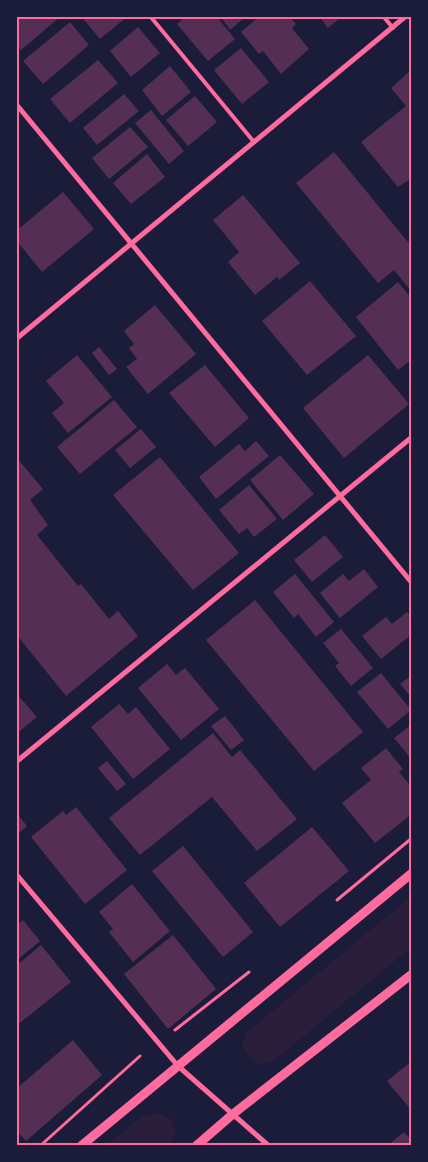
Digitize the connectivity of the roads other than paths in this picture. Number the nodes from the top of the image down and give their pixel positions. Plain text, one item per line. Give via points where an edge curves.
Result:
1 (150, 16) edge
2 (383, 16) edge
3 (406, 16) edge
4 (393, 28) junction
5 (16, 104) edge
6 (254, 142) junction
7 (131, 244) junction
8 (16, 339) edge
9 (412, 437) edge
10 (340, 496) junction
11 (412, 583) edge
12 (16, 762) edge
13 (412, 873) edge
14 (16, 874) edge
15 (412, 974) edge
16 (178, 1066) junction
17 (233, 1114) junction
18 (81, 1146) edge
19 (196, 1146) edge
20 (269, 1146) edge

1 - 6 lane
2 - 4 lane
3 - 4 street
4 - 6 street
5 - 7 street
6 - 7 street
7 - 8 street
7 - 10 street
9 - 10 street
10 - 11 street
10 - 12 street
13 - 16 street
14 - 16 street
15 - 17 street
16 - 17 street
16 - 18 street
17 - 19 street
17 - 20 street

